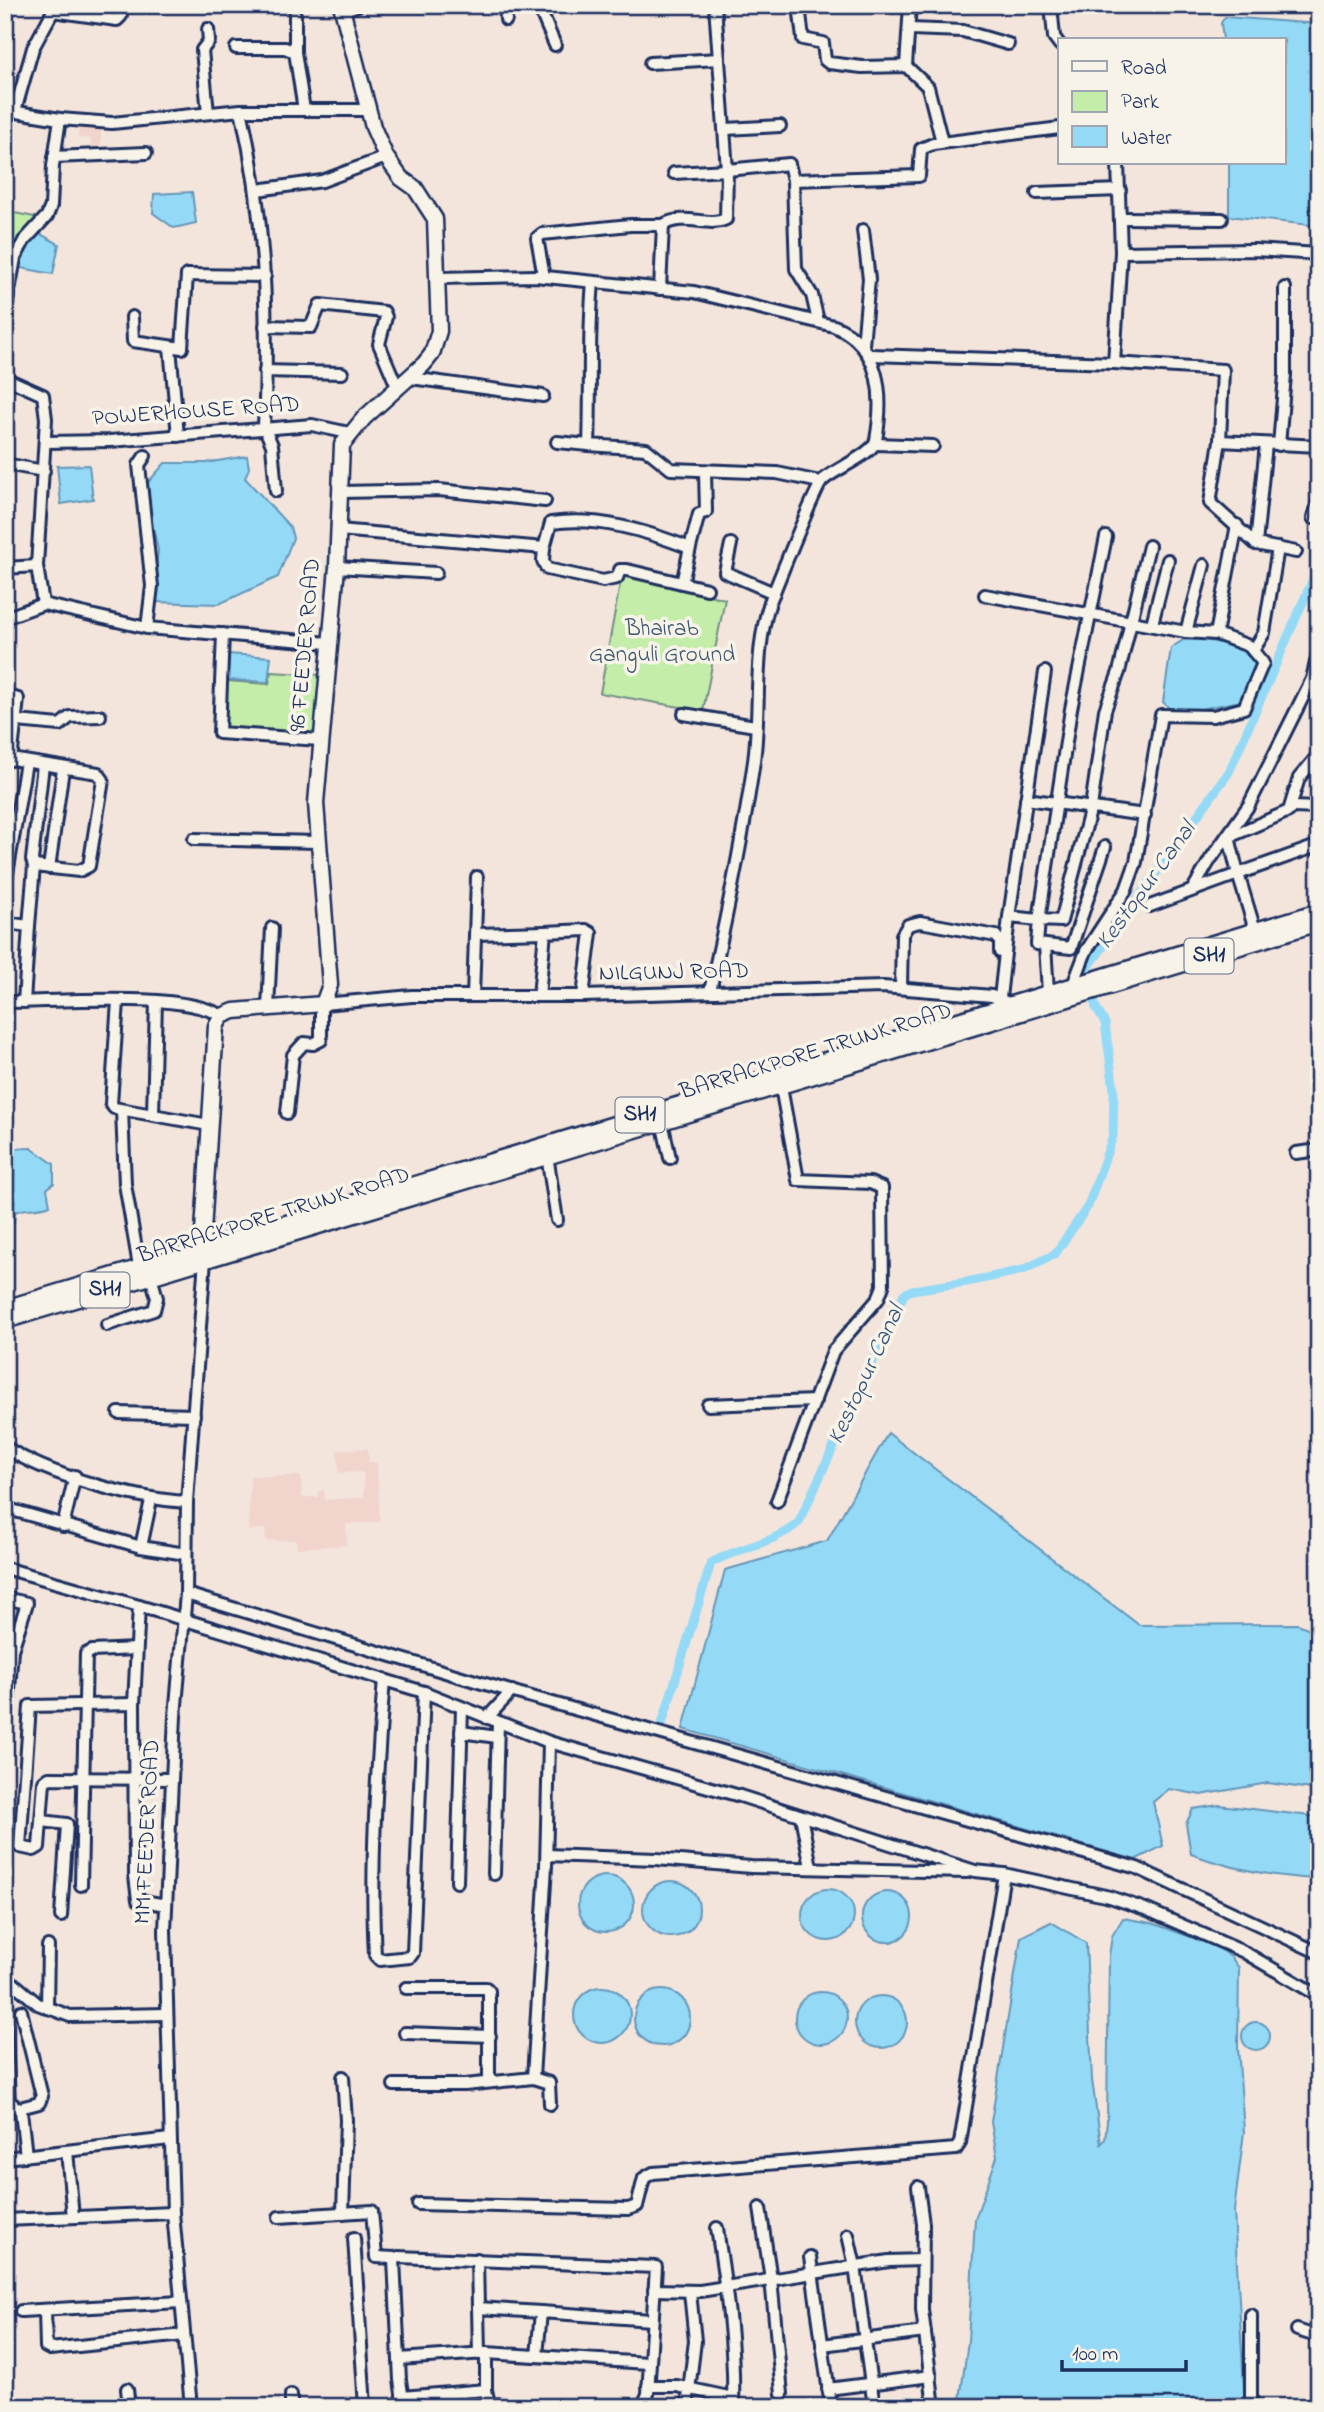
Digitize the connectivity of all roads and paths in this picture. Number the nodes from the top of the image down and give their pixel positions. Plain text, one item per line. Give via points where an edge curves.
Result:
1 (120, 5) edge
2 (359, 5) edge
3 (505, 5) edge
4 (538, 5) edge
5 (715, 5) edge
6 (848, 5) edge
7 (910, 5) edge
8 (1051, 5) edge
9 (799, 6) edge
10 (53, 8) edge
11 (341, 8) edge
12 (295, 15) dead end
13 (506, 20) dead end
14 (208, 29) dead end
15 (911, 29) junction
16 (1058, 42) edge
17 (1008, 44) dead end
18 (555, 45) dead end
19 (236, 48) dead end
20 (295, 52) junction
21 (719, 59) junction
22 (650, 63) dead end
23 (906, 66) junction
24 (10, 110) edge
25 (241, 110) junction
26 (304, 110) junction
27 (368, 110) junction
28 (208, 113) junction
29 (60, 119) junction
30 (780, 125) dead end
31 (1058, 128) edge
32 (726, 129) junction
33 (942, 142) junction
34 (146, 153) dead end
35 (54, 156) junction
36 (386, 157) junction
37 (1118, 164) edge
38 (727, 170) junction
39 (674, 173) dead end
40 (793, 180) junction
41 (257, 190) junction
42 (1119, 190) junction
43 (1037, 193) dead end
44 (1122, 218) junction
45 (1222, 219) dead end
46 (663, 225) junction
47 (863, 230) dead end
48 (1121, 252) junction
49 (1319, 254) edge
50 (10, 257) edge
51 (265, 276) junction
52 (544, 277) junction
53 (438, 278) junction
54 (593, 282) junction
55 (1285, 288) dead end
56 (660, 289) junction
57 (5, 313) edge
58 (132, 317) dead end
59 (818, 321) junction
60 (265, 326) junction
61 (863, 345) junction
62 (170, 347) junction
63 (871, 355) junction
64 (1114, 363) junction
65 (265, 371) junction
66 (342, 373) dead end
67 (5, 378) edge
68 (411, 378) junction
69 (398, 389) junction
70 (543, 397) dead end
71 (264, 427) junction
72 (349, 433) junction
73 (178, 436) junction
74 (1220, 441) junction
75 (45, 442) junction
76 (557, 442) dead end
77 (876, 444) junction
78 (1266, 444) junction
79 (1279, 444) junction
80 (589, 446) junction
81 (933, 446) dead end
82 (1319, 446) edge
83 (145, 456) dead end
84 (5, 464) edge
85 (44, 471) junction
86 (705, 472) junction
87 (820, 482) junction
88 (276, 491) dead end
89 (341, 492) junction
90 (1319, 500) edge
91 (545, 501) dead end
92 (1313, 518) dead end
93 (1237, 525) junction
94 (339, 530) junction
95 (1106, 537) dead end
96 (731, 544) dead end
97 (1256, 544) junction
98 (1149, 545) dead end
99 (544, 548) junction
100 (690, 548) junction
101 (1278, 548) junction
102 (1296, 552) dead end
103 (1168, 559) dead end
104 (1204, 565) dead end
105 (37, 566) junction
106 (5, 568) edge
107 (337, 568) junction
108 (436, 573) dead end
109 (682, 583) junction
110 (707, 589) dead end
111 (774, 593) junction
112 (985, 594) dead end
113 (43, 604) junction
114 (1089, 614) junction
115 (5, 618) edge
116 (1131, 620) junction
117 (1152, 624) junction
118 (147, 628) junction
119 (1186, 632) junction
120 (223, 634) junction
121 (1216, 634) junction
122 (329, 643) junction
123 (1319, 650) edge
124 (1253, 651) junction
125 (1045, 672) dead end
126 (5, 695) edge
127 (684, 714) dead end
128 (100, 716) dead end
129 (17, 721) junction
130 (755, 726) junction
131 (320, 740) junction
132 (1319, 754) edge
133 (8, 759) edge
134 (26, 762) junction
135 (43, 765) junction
136 (63, 769) junction
137 (1026, 799) junction
138 (1059, 803) junction
139 (1091, 807) junction
140 (1292, 807) junction
141 (1319, 808) edge
142 (1144, 815) junction
143 (1229, 837) junction
144 (194, 839) dead end
145 (317, 842) junction
146 (1105, 847) dead end
147 (1319, 848) edge
148 (34, 866) junction
149 (49, 868) junction
150 (1237, 874) junction
151 (477, 877) dead end
152 (5, 886) edge
153 (1193, 889) junction
154 (1150, 906) dead end
155 (1319, 911) edge
156 (1009, 917) junction
157 (1039, 920) junction
158 (5, 923) edge
159 (1319, 923) edge
160 (29, 926) junction
161 (272, 928) dead end
162 (1255, 930) junction
163 (545, 932) junction
164 (476, 934) junction
165 (1024, 942) dead end
166 (1041, 944) junction
167 (1071, 948) junction
168 (1086, 951) junction
169 (1101, 982) junction
170 (1077, 987) junction
171 (901, 988) junction
172 (709, 991) junction
173 (1048, 992) junction
174 (473, 996) junction
175 (540, 996) junction
176 (583, 996) junction
177 (118, 1001) junction
178 (5, 1002) edge
179 (24, 1002) junction
180 (156, 1002) junction
181 (1006, 1003) junction
182 (322, 1004) junction
183 (268, 1008) junction
184 (222, 1016) junction
185 (781, 1087) junction
186 (122, 1110) junction
187 (287, 1113) dead end
188 (153, 1114) junction
189 (663, 1122) junction
190 (209, 1125) junction
191 (1319, 1150) edge
192 (1296, 1153) dead end
193 (547, 1155) junction
194 (670, 1158) dead end
195 (557, 1220) dead end
196 (204, 1253) junction
197 (139, 1266) junction
198 (151, 1276) junction
199 (5, 1308) edge
200 (5, 1321) edge
201 (107, 1325) dead end
202 (816, 1401) junction
203 (708, 1405) dead end
204 (119, 1413) dead end
205 (194, 1415) junction
206 (5, 1447) edge
207 (75, 1476) junction
208 (151, 1500) junction
209 (777, 1501) dead end
210 (187, 1502) junction
211 (5, 1508) edge
212 (63, 1526) junction
213 (141, 1547) junction
214 (186, 1553) junction
215 (5, 1569) edge
216 (186, 1594) junction
217 (5, 1598) edge
218 (139, 1606) junction
219 (182, 1619) junction
220 (136, 1649) junction
221 (384, 1679) junction
222 (512, 1691) junction
223 (424, 1692) junction
224 (134, 1704) junction
225 (87, 1705) junction
226 (462, 1708) junction
227 (493, 1720) junction
228 (461, 1732) junction
229 (497, 1737) junction
230 (549, 1742) junction
231 (5, 1745) edge
232 (83, 1779) junction
233 (172, 1779) junction
234 (134, 1780) junction
235 (801, 1816) junction
236 (41, 1821) junction
237 (547, 1855) junction
238 (811, 1867) junction
239 (975, 1871) junction
240 (494, 1874) dead end
241 (1004, 1874) junction
242 (457, 1882) dead end
243 (81, 1885) dead end
244 (166, 1905) junction
245 (61, 1916) dead end
246 (48, 1946) dead end
247 (1319, 1953) edge
248 (5, 1976) edge
249 (406, 1988) dead end
250 (1319, 1996) edge
251 (42, 2006) junction
252 (5, 2011) edge
253 (21, 2011) junction
254 (166, 2014) junction
255 (5, 2017) edge
256 (405, 2033) dead end
257 (491, 2036) junction
258 (343, 2077) dead end
259 (533, 2078) junction
260 (489, 2082) junction
261 (394, 2085) dead end
262 (550, 2104) dead end
263 (20, 2108) junction
264 (170, 2140) junction
265 (67, 2151) junction
266 (26, 2155) junction
267 (5, 2158) edge
268 (918, 2187) dead end
269 (418, 2204) dead end
270 (760, 2208) dead end
271 (173, 2213) junction
272 (343, 2213) junction
273 (73, 2217) junction
274 (279, 2217) dead end
275 (5, 2221) edge
276 (717, 2228) dead end
277 (848, 2235) dead end
278 (354, 2238) dead end
279 (810, 2257) dead end
280 (395, 2258) junction
281 (477, 2259) junction
282 (922, 2260) junction
283 (855, 2266) junction
284 (814, 2274) junction
285 (771, 2279) junction
286 (726, 2288) junction
287 (654, 2290) junction
288 (690, 2292) junction
289 (181, 2302) junction
290 (478, 2308) junction
291 (45, 2310) junction
292 (21, 2311) dead end
293 (541, 2312) junction
294 (1251, 2315) dead end
295 (651, 2320) junction
296 (1297, 2330) dead end
297 (925, 2332) junction
298 (184, 2335) junction
299 (1319, 2337) edge
300 (866, 2339) junction
301 (822, 2345) junction
302 (483, 2353) junction
303 (537, 2356) junction
304 (398, 2359) junction
305 (649, 2363) junction
306 (930, 2376) junction
307 (870, 2384) junction
308 (649, 2386) junction
309 (688, 2388) junction
310 (127, 2389) dead end
311 (828, 2389) junction
312 (486, 2390) junction
313 (782, 2394) dead end
314 (403, 2402) edge
315 (733, 2402) edge
316 (489, 2404) junction
317 (1251, 2406) edge
318 (129, 2407) edge
319 (191, 2407) edge
320 (365, 2407) edge
321 (469, 2407) edge
322 (565, 2407) edge
323 (638, 2407) edge
324 (687, 2407) edge
325 (831, 2407) edge
326 (874, 2407) edge
327 (934, 2407) edge
328 (1261, 2407) edge

1 - 10 street via 120,20
2 - 11 street
3 - 13 street
4 - 18 street
5 - 21 street
6 - 9 street
7 - 15 street
8 - 16 street
9 - 23 street via 803,39 823,43 829,63
10 - 24 street
11 - 27 main road
12 - 20 street
14 - 28 street via 209,41 202,50
15 - 17 street via 963,31
15 - 23 street
19 - 20 street via 285,47
20 - 26 street
21 - 22 street
21 - 32 street
23 - 33 street via 928,87
24 - 29 street
25 - 26 street
25 - 28 street
25 - 41 street
26 - 27 street
27 - 36 main road
28 - 29 street via 112,123
29 - 35 street
30 - 32 street
31 - 33 street
32 - 38 street
33 - 40 street via 921,149 919,176
34 - 35 street
35 - 50 street via 47,216
36 - 41 street via 321,181
36 - 53 main road via 415,188 435,219
37 - 42 street
38 - 39 street
38 - 40 street via 789,164
38 - 46 street via 726,219 677,219
40 - 59 street via 796,269 812,295
41 - 51 street
42 - 43 street
42 - 44 street
44 - 45 street
44 - 48 street
46 - 52 street via 538,235
46 - 56 street
47 - 61 street via 869,279
48 - 49 street
48 - 64 street
50 - 57 street
51 - 60 street
51 - 62 street via 187,275 185,346
52 - 53 street
52 - 54 street
53 - 68 main road via 436,346
54 - 56 street
54 - 80 street via 588,334
55 - 79 street
56 - 59 street via 694,292
58 - 62 street via 132,341
59 - 61 street via 850,332
60 - 65 street
60 - 69 street via 311,327 320,305 384,312 379,344
61 - 63 street
62 - 73 street
63 - 64 street
63 - 77 street via 878,414
64 - 74 street via 1223,370
65 - 66 street
65 - 71 street
67 - 75 street via 43,395
68 - 69 main road
68 - 70 street
69 - 72 main road
71 - 72 street, POWERHOUSE ROAD via 312,425
71 - 73 street, POWERHOUSE ROAD
71 - 88 street via 272,446
72 - 89 main road, 96 FEEDER ROAD via 342,445
73 - 75 street, POWERHOUSE ROAD
74 - 78 street
74 - 93 street via 1210,503
75 - 85 street
76 - 80 street
77 - 81 street
77 - 87 street
78 - 79 street
78 - 97 street
79 - 82 street
80 - 86 street via 646,449 671,469
83 - 118 street via 139,465 152,586
84 - 85 street
85 - 105 street
86 - 87 street via 778,473
86 - 100 street via 706,512 699,514
87 - 111 street
89 - 91 street via 439,490
89 - 94 main road, 96 FEEDER ROAD
90 - 92 street
93 - 97 street
93 - 121 street
94 - 99 street
94 - 107 main road, 96 FEEDER ROAD
95 - 114 street
96 - 111 street via 725,572
97 - 101 street
98 - 116 street
99 - 100 street via 551,523 559,522 646,531
99 - 109 street via 542,561 547,569 603,581 617,578 620,570 627,569
100 - 109 street
101 - 102 street
101 - 124 street via 1264,633
103 - 117 street
104 - 119 street
105 - 106 street
105 - 113 street
107 - 108 street
107 - 122 main road, 96 FEEDER ROAD
109 - 110 street
111 - 130 street via 757,680
112 - 114 street
113 - 115 street
113 - 118 street
114 - 116 street
114 - 138 street
116 - 117 street
116 - 139 street via 1105,710
117 - 119 street
118 - 120 street
119 - 121 street
120 - 122 street
120 - 131 street via 219,733
121 - 124 street
122 - 131 main road, 96 FEEDER ROAD
123 - 143 street via 1303,698
124 - 142 street via 1263,663 1244,708 1213,716 1161,715
125 - 137 street
126 - 129 street via 18,699
127 - 130 street
128 - 129 street via 71,717 60,725
129 - 133 street
130 - 172 street via 754,759
131 - 145 main road, 96 FEEDER ROAD
132 - 140 street via 1298,778
133 - 134 street
134 - 135 street
134 - 152 street
135 - 136 street
135 - 148 street
136 - 149 street
136 - 149 street via 98,773 103,780 89,866 79,871
137 - 138 street
137 - 156 street
138 - 139 street
138 - 157 street
139 - 142 street
139 - 157 street via 1061,921
140 - 141 street
140 - 143 street
142 - 168 street via 1126,890
143 - 150 street
143 - 153 street
144 - 145 street
145 - 182 main road, 96 FEEDER ROAD via 330,985
146 - 167 street
147 - 150 street
148 - 149 street
148 - 160 street
150 - 153 street
150 - 162 street
151 - 164 street
153 - 154 street
155 - 162 main road, BARRACKPORE TRUNK ROAD / SH1
156 - 157 street
156 - 181 street
157 - 166 street
158 - 160 street
159 - 169 main road, BARRACKPORE TRUNK ROAD / SH1
160 - 179 street
161 - 183 street
162 - 169 main road, BARRACKPORE TRUNK ROAD / SH1
163 - 164 street
163 - 175 street
163 - 176 street via 591,933
164 - 174 street
165 - 166 street
166 - 167 street
166 - 173 street
167 - 168 street
168 - 170 street
169 - 170 main road, BARRACKPORE TRUNK ROAD / SH1
170 - 173 main road, BARRACKPORE TRUNK ROAD / SH1
170 - 181 main road, BARRACKPORE TRUNK ROAD / SH1
171 - 172 street, NILGUNJ ROAD
171 - 181 street, NILGUNJ ROAD
171 - 181 street via 902,934 908,925 920,922 996,936 1002,947
172 - 176 street, NILGUNJ ROAD
173 - 181 main road, BARRACKPORE TRUNK ROAD / SH1
174 - 175 street, NILGUNJ ROAD
174 - 182 street, NILGUNJ ROAD
175 - 176 street, NILGUNJ ROAD
177 - 179 street
177 - 180 street
177 - 186 street via 110,1101
178 - 179 street
180 - 184 street via 196,1005
180 - 188 street
181 - 185 main road, BARRACKPORE TRUNK ROAD / SH1
181 - 196 main road, BARRACKPORE TRUNK ROAD / SH1
182 - 183 main road
182 - 187 street via 321,1040 304,1043 293,1055
183 - 184 main road via 234,1010
184 - 190 main road via 216,1026
185 - 189 main road, BARRACKPORE TRUNK ROAD / SH1
185 - 202 street via 798,1180 870,1182 882,1188 883,1286 878,1299 833,1352
186 - 188 street
186 - 197 street via 125,1184
188 - 190 street
189 - 193 main road, BARRACKPORE TRUNK ROAD / SH1
189 - 194 street
190 - 196 main road
191 - 192 street
193 - 195 street
193 - 196 main road, BARRACKPORE TRUNK ROAD / SH1
196 - 197 main road, BARRACKPORE TRUNK ROAD / SH1
196 - 198 main road, BARRACKPORE TRUNK ROAD / SH1
196 - 205 street, MM FEEDER ROAD
197 - 199 main road, BARRACKPORE TRUNK ROAD / SH1
198 - 200 main road, BARRACKPORE TRUNK ROAD / SH1
198 - 201 street via 157,1298 154,1310
202 - 203 street
202 - 209 street
204 - 205 street
205 - 210 street, MM FEEDER ROAD
206 - 207 street
207 - 208 street
207 - 212 street
208 - 210 street
208 - 213 street
210 - 214 street, MM FEEDER ROAD
211 - 212 street
212 - 213 street
213 - 214 street
214 - 216 street, MM FEEDER ROAD
215 - 218 street
216 - 219 street, MM FEEDER ROAD
216 - 222 street
217 - 231 street via 27,1603 12,1650
218 - 219 street
218 - 220 street
219 - 221 street
219 - 233 street, MM FEEDER ROAD
220 - 224 street
220 - 225 street via 87,1653
221 - 223 street
221 - 223 street via 374,1893 375,1955 380,1960 413,1953
222 - 227 street
222 - 247 street via 1137,1868
223 - 226 street
224 - 225 street
224 - 234 street
225 - 232 street
225 - 236 street via 29,1707 20,1847 37,1849
226 - 227 street
226 - 228 street
227 - 229 street
227 - 230 street
228 - 229 street
228 - 242 street
229 - 240 street
230 - 235 street
230 - 237 street
232 - 234 street
232 - 236 street via 46,1779
232 - 243 street
233 - 234 street
233 - 244 street, MM FEEDER ROAD
234 - 244 street via 137,1896 141,1901
235 - 238 street
235 - 239 street
236 - 245 street via 67,1824
237 - 238 street
237 - 259 street
238 - 239 street
239 - 241 street
241 - 250 street via 1110,1896 1145,1909 1244,1952
241 - 269 street via 956,2149 653,2173 644,2178 637,2206 628,2209
244 - 254 street, MM FEEDER ROAD
246 - 251 street
248 - 251 street
249 - 257 street via 486,1988 491,1997
251 - 253 street
251 - 254 street via 80,2017
252 - 253 street
253 - 263 street via 42,2096 39,2103
254 - 264 street, MM FEEDER ROAD
255 - 263 street via 9,2101
256 - 257 street
257 - 260 street
258 - 272 street
259 - 260 street
259 - 262 street via 549,2083
260 - 261 street
263 - 266 street
264 - 265 street
264 - 271 street, MM FEEDER ROAD
265 - 266 street
265 - 273 street
266 - 267 street
268 - 282 street
270 - 285 street
271 - 273 street
271 - 289 street, MM FEEDER ROAD
272 - 274 street
272 - 280 street via 374,2211 376,2256
273 - 275 street
276 - 286 street
277 - 283 street
278 - 320 street
279 - 284 street
280 - 281 street
280 - 304 street
281 - 287 street via 654,2266
281 - 290 street
282 - 283 street
282 - 297 street
283 - 284 street
283 - 300 street
284 - 285 street
284 - 301 street
285 - 286 street
285 - 313 street
286 - 288 street
286 - 315 street via 734,2361
287 - 288 street
287 - 295 street
288 - 309 street via 695,2341
289 - 291 street
289 - 298 street, MM FEEDER ROAD
290 - 293 street
290 - 302 street
291 - 292 street
291 - 298 street via 46,2347 50,2349
293 - 295 street
293 - 303 street
294 - 317 street
295 - 305 street
296 - 299 street
297 - 300 street
297 - 306 street
298 - 319 street, MM FEEDER ROAD
300 - 301 street
300 - 307 street
301 - 311 street
302 - 303 street
302 - 304 street
302 - 312 street
303 - 305 street
304 - 314 street
305 - 308 street
306 - 307 street
306 - 327 street
307 - 311 street
307 - 326 street
308 - 309 street
308 - 323 street via 647,2399
309 - 315 street
309 - 324 street
310 - 318 street
311 - 325 street
312 - 314 street
312 - 316 street
316 - 321 street
316 - 322 street
317 - 328 street

